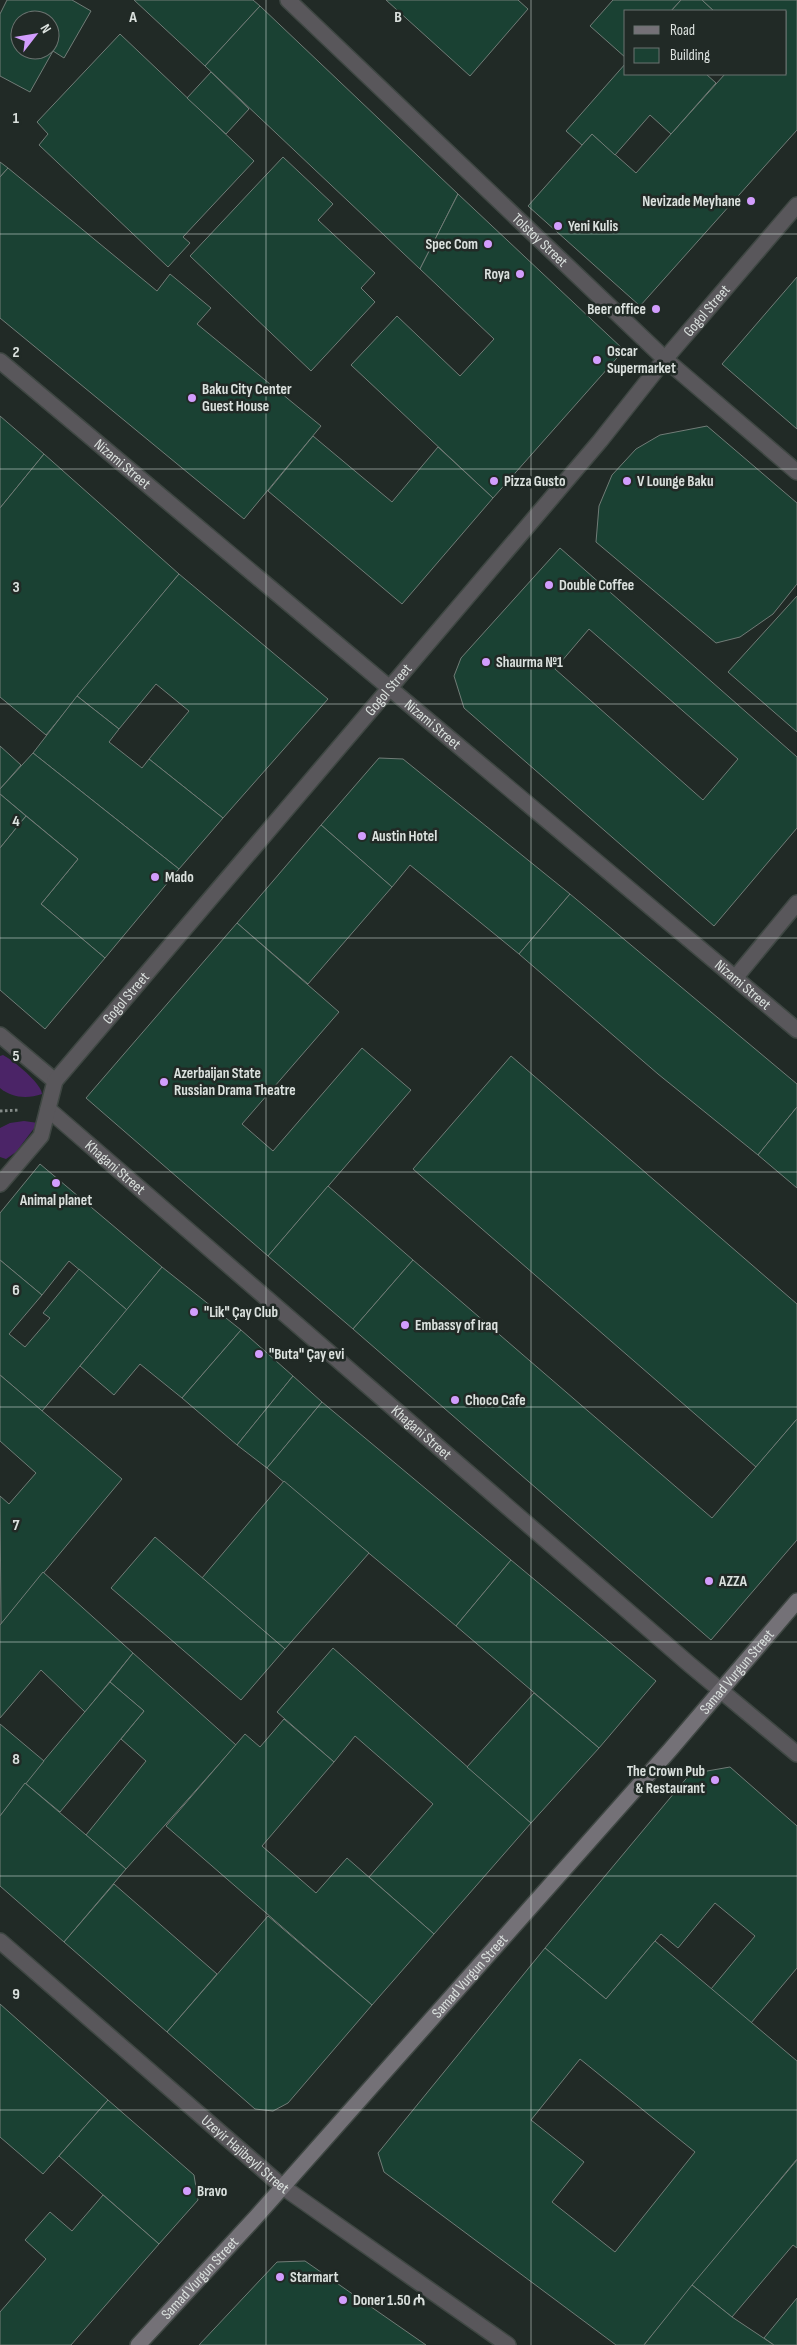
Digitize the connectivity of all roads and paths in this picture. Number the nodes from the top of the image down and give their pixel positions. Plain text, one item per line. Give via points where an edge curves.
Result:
1 (288, 0) edge
2 (797, 205) edge
3 (665, 359) junction
4 (0, 361) edge
5 (797, 472) edge
6 (389, 687) junction
7 (797, 903) edge
8 (735, 978) junction
9 (797, 1030) edge
10 (0, 1035) edge
11 (55, 1081) junction
12 (48, 1109) junction
13 (0, 1184) edge
14 (797, 1602) edge
15 (722, 1691) junction
16 (797, 1754) edge
17 (0, 1941) edge
18 (283, 2186) junction
19 (138, 2345) edge
20 (508, 2345) edge

1 - 3 street, Tolstoy Street
2 - 3 street, Gogol Street
3 - 5 street, Tolstoy Street
3 - 6 street, Gogol Street via 600,441
4 - 6 street, Nizami Street
6 - 8 street, Nizami Street
6 - 11 street, Gogol Street
7 - 8 street
8 - 9 street, Nizami Street
10 - 11 street
11 - 12 street, Gogol Street
12 - 13 street, Gogol Street via 41,1136
12 - 15 street, Khagani Street
14 - 15 main road, Samad Vurgun Street
15 - 16 street, Khagani Street
15 - 18 main road, Samad Vurgun Street
17 - 18 street, Uzeyir Hajibeyli Street
18 - 19 main road, Samad Vurgun Street
18 - 20 street, Uzeyir Hajibeyli Street

